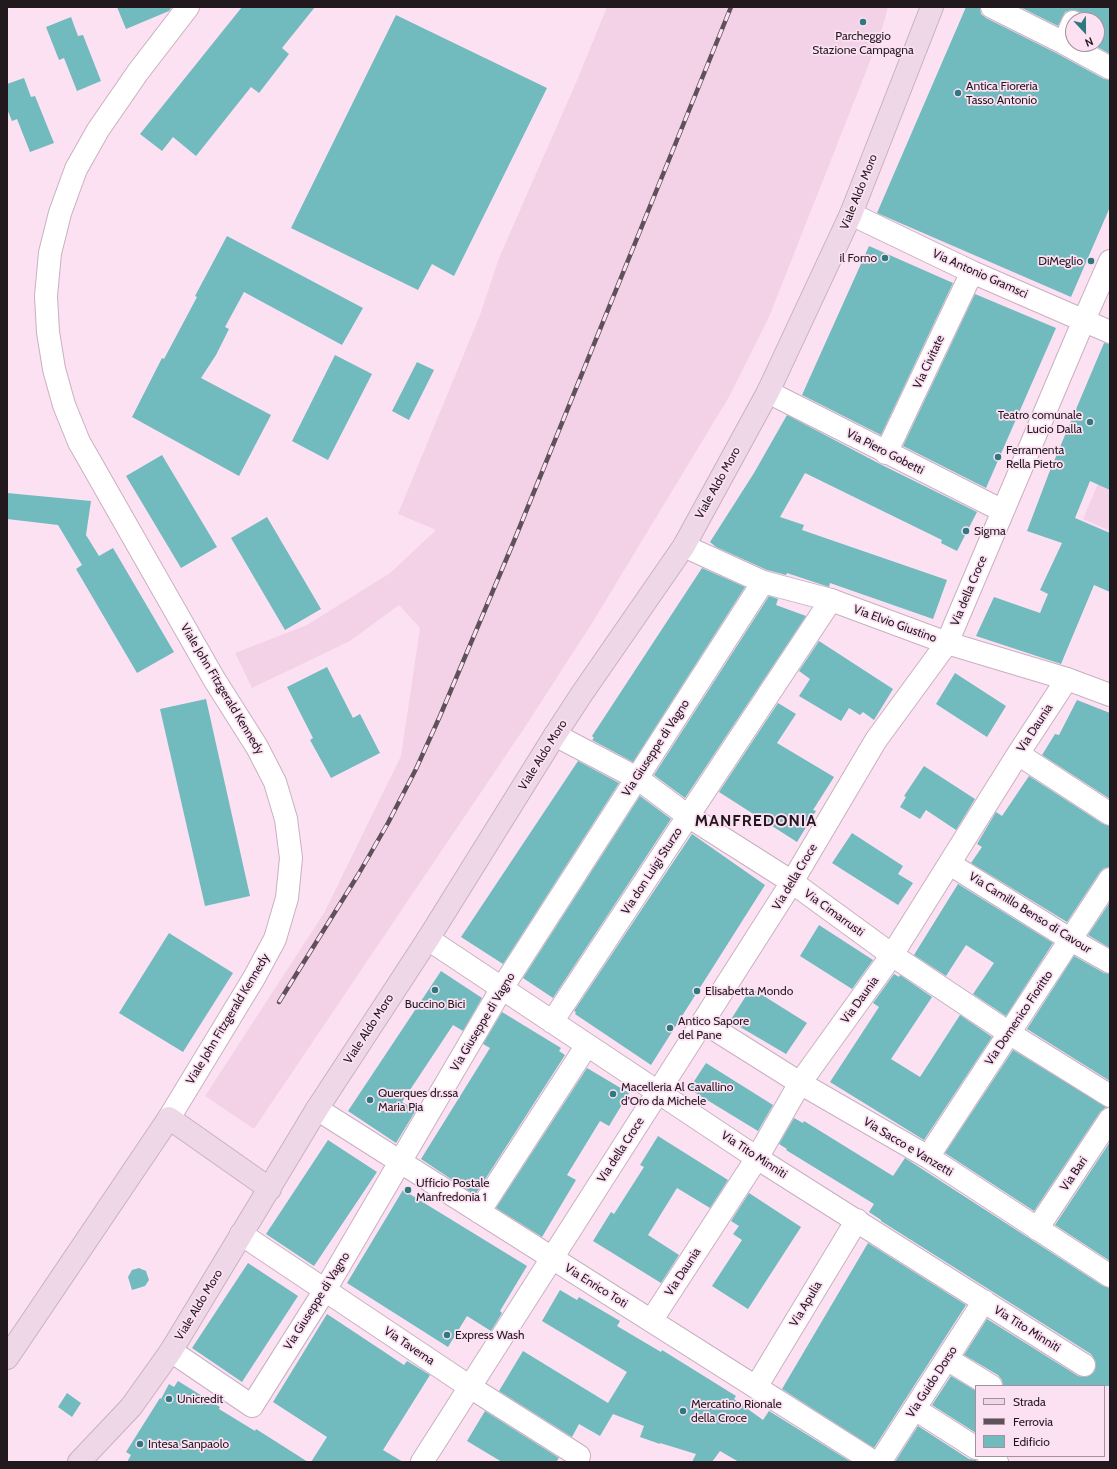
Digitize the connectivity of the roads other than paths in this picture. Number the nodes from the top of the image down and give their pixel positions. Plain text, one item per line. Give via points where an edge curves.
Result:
1 (188, 7) edge
2 (932, 7) edge
3 (992, 7) edge
4 (1064, 43) joint
5 (1110, 68) edge
6 (851, 214) junction
7 (1110, 261) edge
8 (972, 272) junction
9 (1084, 320) junction
10 (1110, 332) edge
11 (768, 392) junction
12 (886, 452) junction
13 (1003, 511) junction
14 (684, 546) junction
15 (763, 582) junction
16 (831, 600) junction
17 (947, 643) junction
18 (1067, 679) junction
19 (1110, 695) edge
20 (555, 735) junction
21 (1018, 754) junction
22 (636, 778) junction
23 (1110, 814) edge
24 (688, 816) junction
25 (950, 864) junction
26 (1110, 879) edge
27 (792, 882) junction
28 (428, 939) junction
29 (1071, 940) junction
30 (892, 955) junction
31 (1110, 962) edge
32 (502, 988) junction
33 (552, 1022) junction
34 (703, 1022) junction
35 (1009, 1032) junction
36 (587, 1045) junction
37 (800, 1083) junction
38 (658, 1092) junction
39 (1110, 1096) edge
40 (318, 1109) junction
41 (169, 1118) junction
42 (1110, 1119) edge
43 (928, 1157) junction
44 (756, 1158) junction
45 (401, 1162) junction
46 (270, 1189) junction
47 (479, 1212) junction
48 (857, 1220) junction
49 (1037, 1229) junction
50 (241, 1234) junction
51 (552, 1258) junction
52 (1110, 1276) edge
53 (325, 1290) junction
54 (984, 1301) junction
55 (651, 1321) junction
56 (171, 1351) junction
57 (7, 1358) edge
58 (947, 1359) junction
59 (1084, 1365) dead end
60 (989, 1385) edge
61 (470, 1387) junction
62 (756, 1387) junction
63 (915, 1409) junction
64 (975, 1447) edge
65 (579, 1456) dead end
66 (79, 1462) edge
67 (422, 1462) edge
68 (874, 1462) edge
69 (880, 1462) edge

1 - 41 street, Viale John Fitzgerald Kennedy via 138,72 98,130 76,169 60,213 50,253 46,296 54,369 64,405 79,442 214,679 257,747 275,782 286,819 290,858 287,898 276,939
2 - 6 main road, Viale Aldo Moro
3 - 4 street
4 - 5 street
6 - 8 street, Via Antonio Gramsci
6 - 11 main road, Viale Aldo Moro
7 - 9 street, Via della Croce
8 - 9 street, Via Antonio Gramsci
8 - 12 street, Via Civitate
9 - 10 street, Via Antonio Gramsci
9 - 13 street, Via della Croce
11 - 12 street, Via Piero Gobetti
11 - 14 main road, Viale Aldo Moro
12 - 13 street, Via Piero Gobetti
13 - 17 street, Via della Croce
14 - 15 street, Via Elvio Giustino
14 - 20 main road, Viale Aldo Moro
15 - 16 street, Via Elvio Giustino
15 - 22 street, Via Giuseppe di Vagno
16 - 17 street, Via Elvio Giustino
16 - 24 street, Via don Luigi Sturzo
17 - 18 street, Via Elvio Giustino
17 - 27 street, Via della Croce via 876,740
18 - 19 street, Via Elvio Giustino
18 - 21 street, Via Daunia
20 - 22 street, Via Cimarrusti
20 - 28 main road, Viale Aldo Moro
21 - 23 street
21 - 25 street, Via Daunia
22 - 24 street, Via Cimarrusti
22 - 32 street, Via Giuseppe di Vagno
24 - 27 street, Via Cimarrusti
24 - 33 street, Via don Luigi Sturzo
25 - 29 street, Via Camillo Benso di Cavour
25 - 30 street, Via Daunia
26 - 29 street, Via Domenico Fioritto
27 - 30 street, Via Cimarrusti
27 - 34 street, Via della Croce
28 - 32 street, Via Tito Minniti
28 - 40 main road, Viale Aldo Moro
29 - 31 street, Via Camillo Benso di Cavour
29 - 35 street, Via Domenico Fioritto
30 - 35 street, Via Cimarrusti
30 - 37 street, Via Daunia
32 - 33 street, Via Tito Minniti
32 - 45 street, Via Giuseppe di Vagno
33 - 36 street, Via Tito Minniti
34 - 37 street, Via Sacco e Vanzetti
34 - 38 street, Via della Croce
35 - 39 street, Via Cimarrusti
35 - 43 street, Via Domenico Fioritto
36 - 38 street, Via Tito Minniti
36 - 47 street
37 - 43 street, Via Sacco e Vanzetti
37 - 44 street, Via Daunia
38 - 44 street, Via Tito Minniti
38 - 51 street, Via della Croce
40 - 45 street, Via Enrico Toti
40 - 46 main road, Viale Aldo Moro
41 - 46 main road
41 - 57 main road, Viale John Fitzgerald Kennedy
42 - 49 street, Via Bari
43 - 49 street, Via Sacco e Vanzetti
44 - 48 street, Via Tito Minniti
44 - 55 street, Via Daunia
45 - 47 street, Via Enrico Toti
45 - 53 street, Via Giuseppe di Vagno
46 - 50 main road, Viale Aldo Moro
47 - 51 street, Via Enrico Toti
48 - 54 street, Via Tito Minniti
48 - 62 street, Via Apulia
49 - 52 street, Via Sacco e Vanzetti
50 - 53 street, Via Taverna
50 - 56 main road, Viale Aldo Moro
51 - 55 street, Via Enrico Toti
51 - 61 street, Via della Croce
53 - 56 street, Via Giuseppe di Vagno via 252,1406
53 - 61 street, Via Taverna
54 - 58 street, Via Guido Dorso
54 - 59 street, Via Tito Minniti
55 - 62 street, Via Enrico Toti
56 - 66 main road, Viale Aldo Moro via 131,1407
58 - 60 street
58 - 63 street, Via Guido Dorso
61 - 65 street, Via Taverna
61 - 67 street, Via della Croce
62 - 68 street, Via Enrico Toti
63 - 64 street
63 - 69 street, Via Guido Dorso

